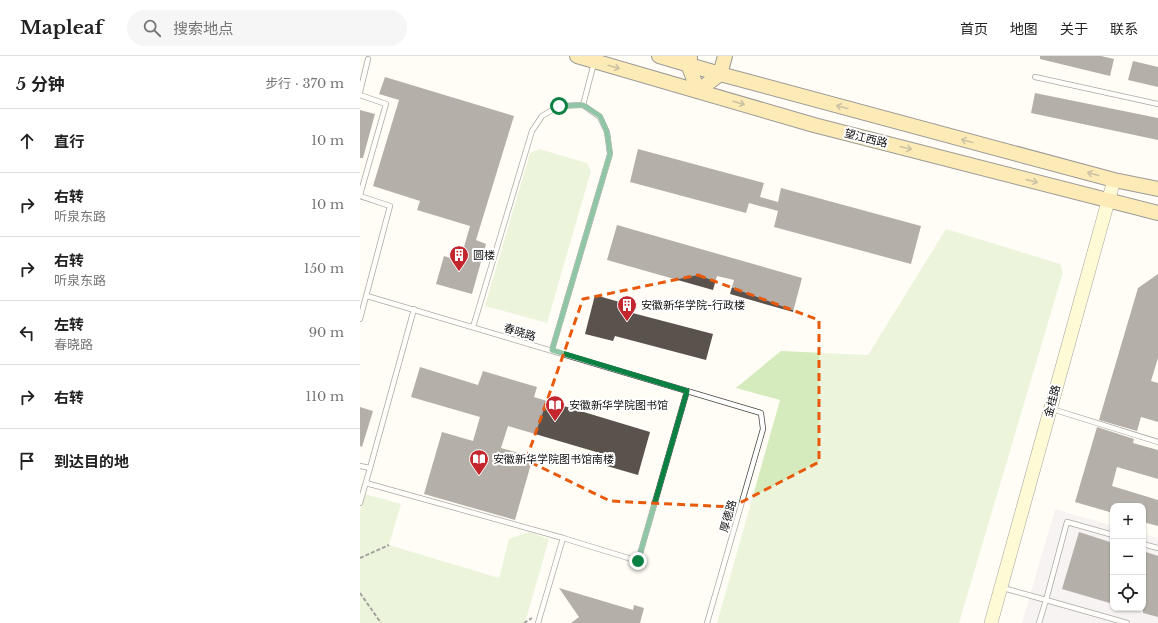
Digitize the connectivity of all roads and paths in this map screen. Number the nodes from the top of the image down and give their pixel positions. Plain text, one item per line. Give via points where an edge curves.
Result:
1 (577, 56) edge
2 (659, 56) edge
3 (725, 56) edge
4 (368, 59) dead end
5 (689, 60) edge
6 (594, 61) junction
7 (720, 74) junction
8 (1034, 77) dead end
9 (698, 91) junction
10 (360, 92) edge
11 (360, 96) edge
12 (1158, 104) edge
13 (583, 105) junction
14 (1114, 180) junction
15 (1158, 189) edge
16 (360, 195) edge
17 (1108, 200) junction
18 (1158, 213) edge
19 (367, 296) junction
20 (414, 309) junction
21 (360, 319) edge
22 (473, 327) junction
23 (552, 350) junction
24 (687, 391) junction
25 (1050, 409) junction
26 (761, 413) joint
27 (1158, 442) edge
28 (360, 466) edge
29 (370, 468) junction
30 (366, 482) junction
31 (360, 503) edge
32 (1110, 534) edge
33 (563, 538) junction
34 (389, 545) dead end
35 (1146, 545) edge
36 (1158, 548) edge
37 (360, 558) edge
38 (1001, 588) junction
39 (360, 594) edge
40 (1046, 600) junction
41 (381, 623) edge
42 (538, 623) edge
43 (707, 623) edge
44 (991, 623) edge
45 (1039, 623) edge
46 (1127, 623) edge

1 - 6 main road, 望江西路
2 - 5 main road
3 - 7 main road
4 - 10 lane
5 - 7 main road
5 - 9 main road
6 -> 9 main road, 望江西路
6 - 13 lane
7 - 9 main road
14 -> 7 main road
8 - 12 lane
9 -> 17 main road, 望江西路 via 814,125
11 - 16 lane via 386,104
13 - 22 lane via 559,106 542,116 532,131
13 - 23 lane via 600,116 607,132 610,154
14 - 15 main road
14 - 17 street, 金桂路
16 - 19 lane via 390,206
17 - 18 main road, 望江西路
17 - 25 street, 金桂路
19 - 20 lane, 春晓路
19 - 21 lane
20 - 22 lane, 春晓路
20 - 29 lane
22 - 23 lane, 春晓路
23 - 24 lane, 春晓路
24 - 26 lane, 春晓路
24 - 33 lane via 638,561
25 - 27 lane
25 - 38 street, 金桂路
26 - 43 lane, 厚德路 via 763,429
28 - 29 lane
29 - 30 lane
30 - 31 lane
30 - 33 lane
32 - 40 lane via 1067,522
33 - 42 lane
34 - 37 path
35 - 36 lane
38 - 40 lane
38 - 44 street, 金桂路
39 - 41 path
40 - 45 lane
40 - 46 lane

